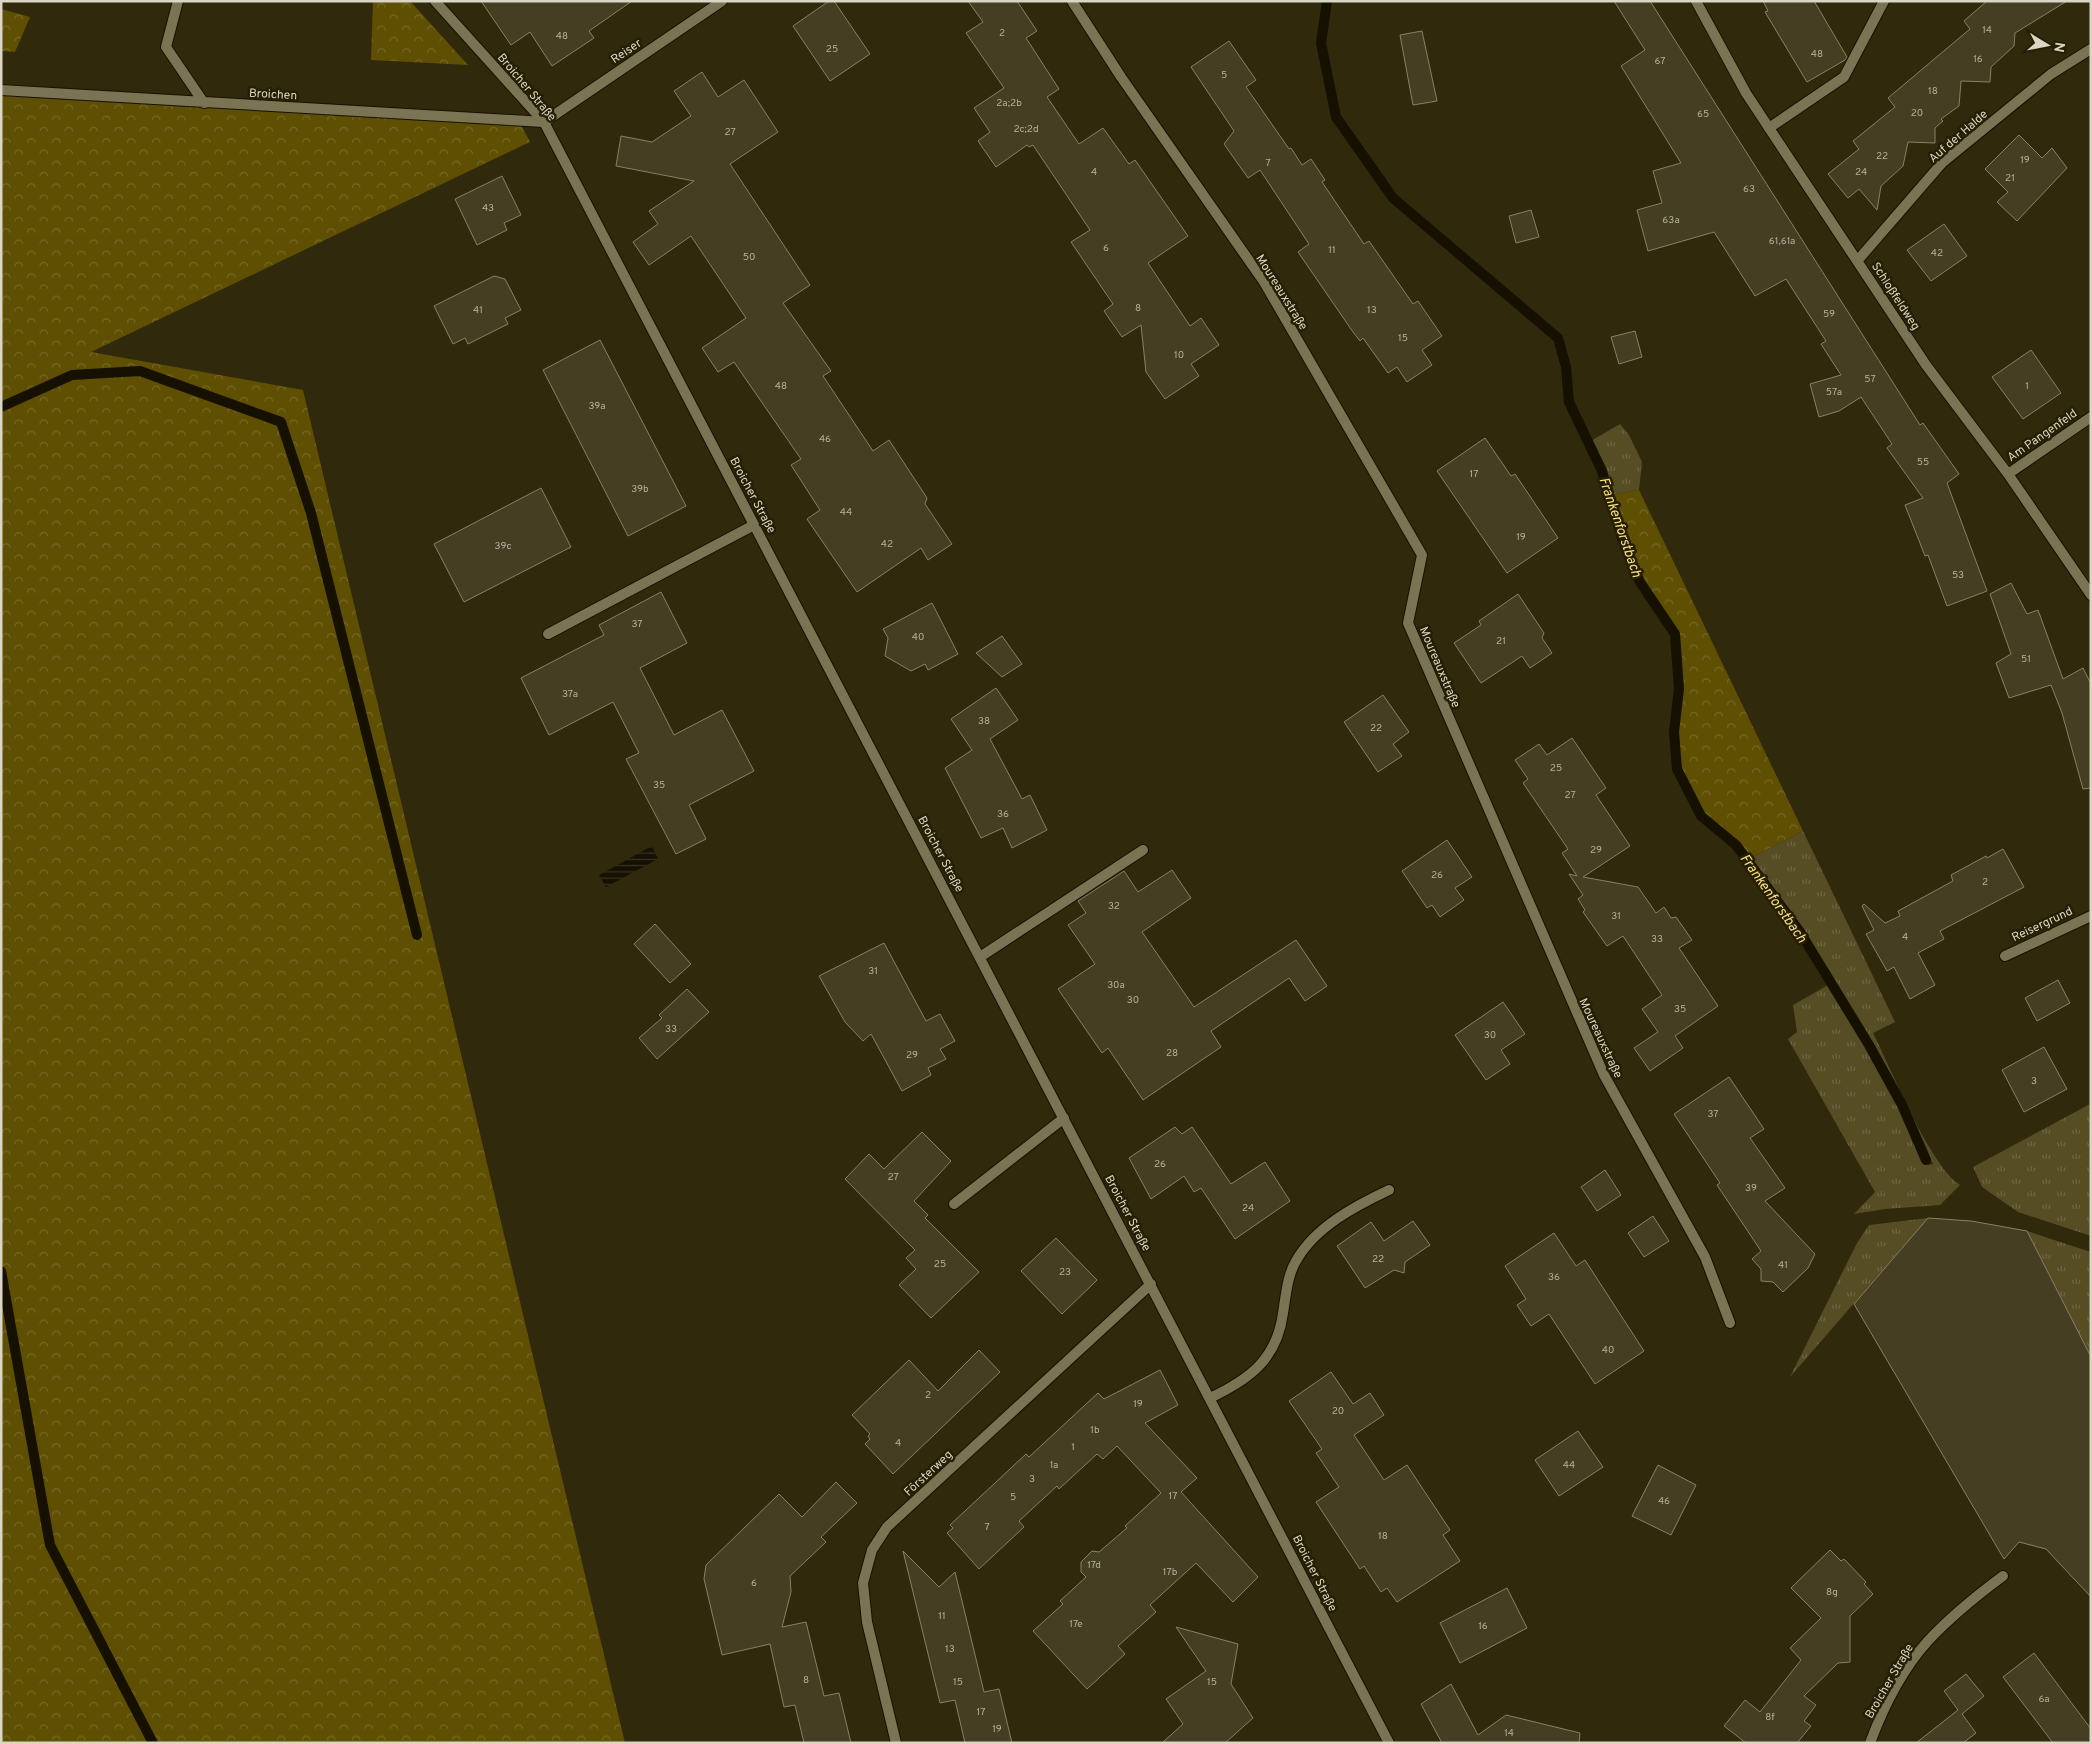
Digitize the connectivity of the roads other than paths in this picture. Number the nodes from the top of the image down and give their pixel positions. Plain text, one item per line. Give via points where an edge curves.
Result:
1 (178, 1) edge
2 (435, 1) edge
3 (722, 1) edge
4 (1072, 1) edge
5 (1696, 1) edge
6 (1884, 1) edge
7 (2091, 49) edge
8 (1, 90) edge
9 (204, 103) junction
10 (544, 122) junction
11 (1769, 128) junction
12 (1858, 260) junction
13 (2091, 417) edge
14 (2008, 474) junction
15 (754, 525) junction
16 (2091, 595) edge
17 (548, 634) dead end
18 (1142, 850) dead end
19 (2091, 916) edge
20 (2005, 956) dead end
21 (980, 957) junction
22 (1064, 1118) junction
23 (1389, 1190) dead end
24 (954, 1204) dead end
25 (1151, 1284) junction
26 (1730, 1324) dead end
27 (1210, 1398) junction
28 (2003, 1576) dead end
29 (896, 1743) edge
30 (1389, 1743) edge
31 (1870, 1743) edge

1 - 9 street via 166,47
2 - 10 street, Broicher Straße
3 - 10 street, Reiser
4 - 26 street, Moureauxstraße via 1264,282 1422,555 1408,623 1604,1075 1705,1257
5 - 11 street, Schloßfeldweg
6 - 11 street via 1844,77
7 - 12 street, Auf der Halde via 2051,74 1942,164
8 - 9 street, Broichen
9 - 10 street, Broichen
10 - 15 street, Broicher Straße
11 - 12 street, Schloßfeldweg
12 - 14 street, Schloßfeldweg via 1926,365
13 - 14 street, Am Pangenfeld
14 - 16 street, Schloßfeldweg
15 - 17 street
15 - 21 street, Broicher Straße
18 - 21 street
19 - 20 street, Reisergrund
21 - 22 street, Broicher Straße
22 - 24 street
22 - 25 street, Broicher Straße
23 - 27 street via 1321,1230 1296,1261 1287,1288 1281,1332 1272,1351 1256,1370 1233,1387
25 - 27 street, Broicher Straße
25 - 29 street, Försterweg via 887,1527 872,1550 863,1583 867,1622
27 - 30 street, Broicher Straße
28 - 31 street, Broicher Straße via 1962,1607 1926,1643 1879,1718

